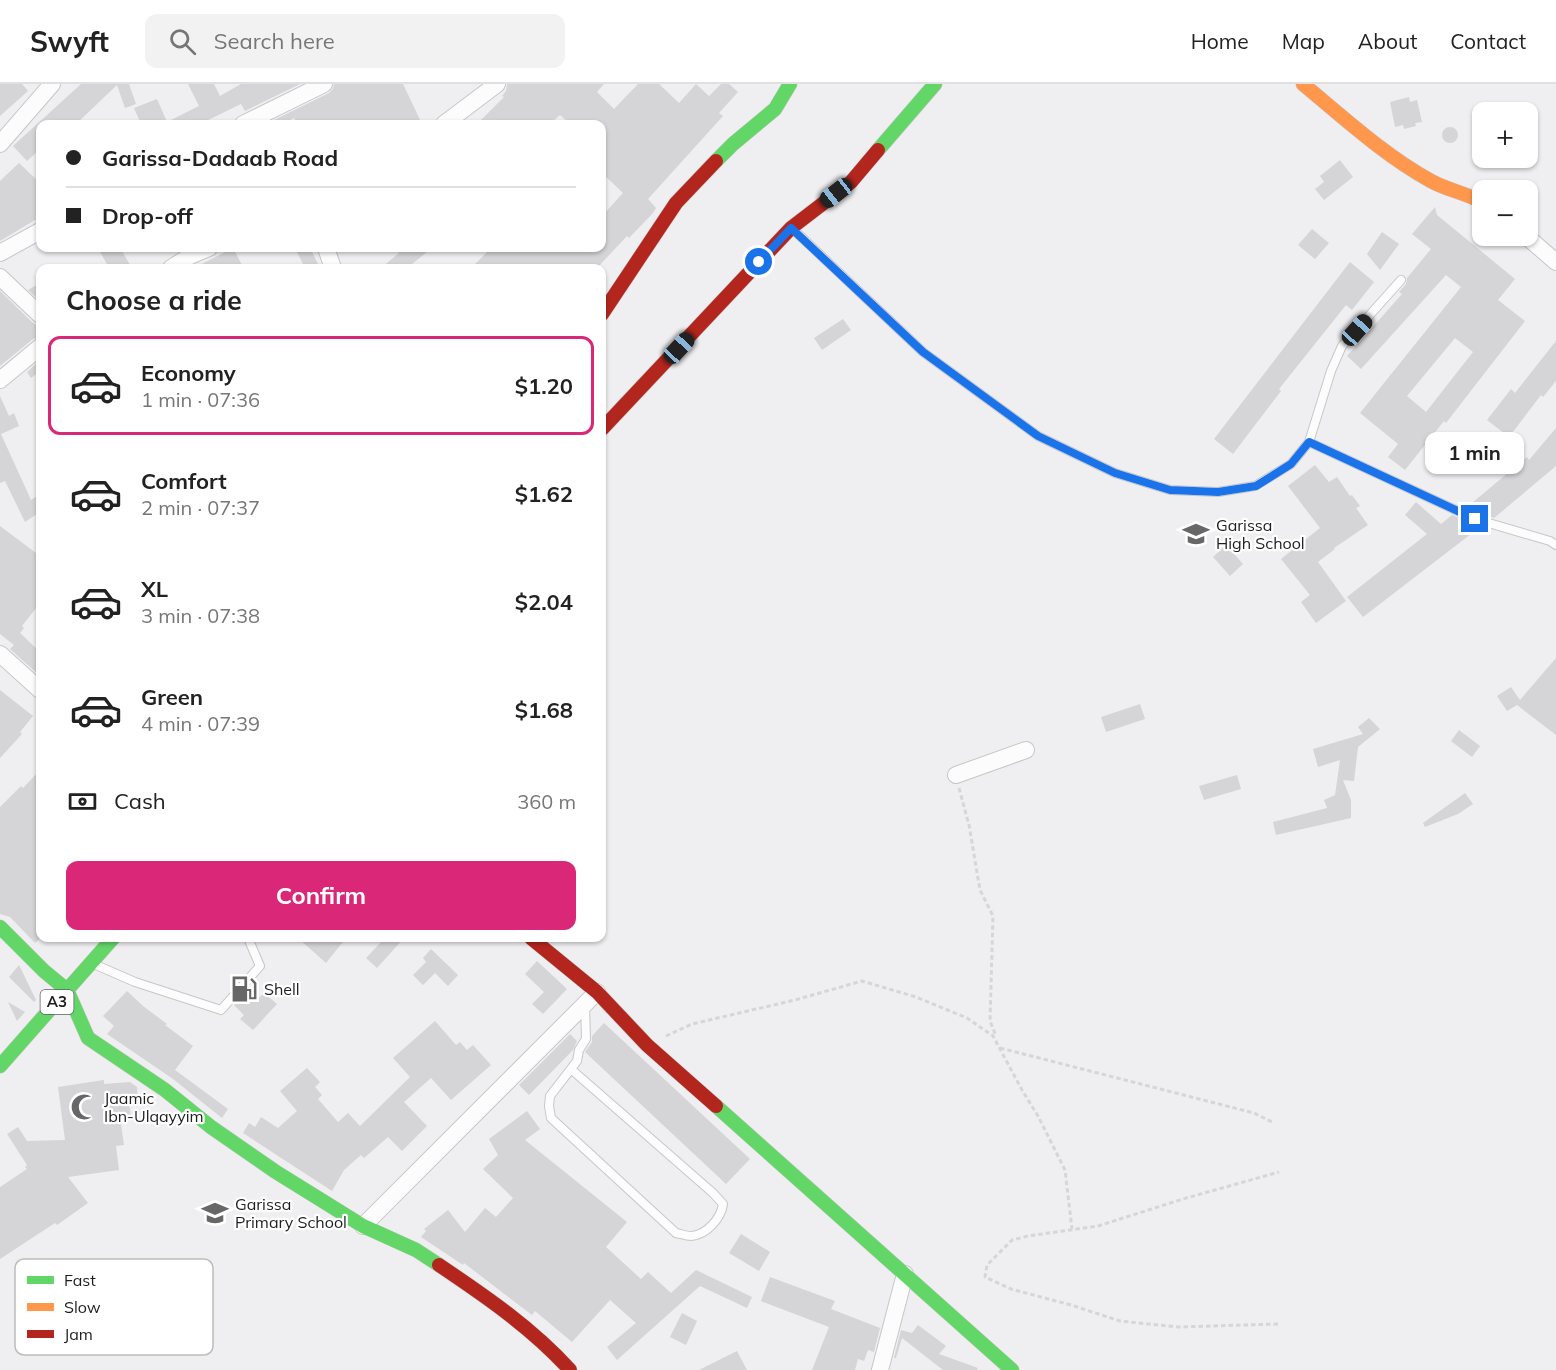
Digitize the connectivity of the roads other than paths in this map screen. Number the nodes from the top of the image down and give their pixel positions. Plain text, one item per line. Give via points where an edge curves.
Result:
1 (52, 84) edge
2 (324, 84) edge
3 (497, 84) edge
4 (790, 84) edge
5 (935, 84) edge
6 (1303, 84) edge
7 (251, 120) edge
8 (449, 120) edge
9 (0, 144) edge
10 (1472, 197) edge
11 (791, 228) junction
12 (36, 233) edge
13 (1538, 246) edge
14 (201, 252) edge
15 (0, 253) edge
16 (1556, 262) edge
17 (179, 264) edge
18 (0, 277) edge
19 (1401, 280) dead end
20 (606, 307) edge
21 (36, 311) edge
22 (36, 350) edge
23 (0, 380) edge
24 (606, 425) edge
25 (1309, 442) junction
26 (1556, 545) edge
27 (0, 654) edge
28 (36, 686) edge
29 (1026, 750) dead end
30 (956, 775) road end
31 (0, 927) edge
32 (109, 942) edge
33 (250, 942) edge
34 (535, 942) edge
35 (90, 963) junction
36 (67, 990) junction
37 (591, 998) junction
38 (0, 1066) edge
39 (572, 1070) junction
40 (363, 1226) junction
41 (905, 1274) junction
42 (570, 1370) edge
43 (880, 1370) edge
44 (1012, 1370) edge

1 - 9 street
2 - 7 street
3 - 8 street
4 - 20 main road via 774,109 733,144 676,203
5 - 11 main road via 851,182
6 - 10 main road via 1380,146 1435,183
11 - 24 main road
11 - 25 lane via 923,352 1038,436 1115,473 1170,490 1218,492 1256,486 1291,464
12 - 15 street
13 - 16 street
14 - 17 street
18 - 21 street
19 - 25 lane via 1342,346
22 - 23 street
25 - 26 lane via 1475,519
27 - 28 street
29 - 30 street
31 - 36 main road
32 - 35 main road, A3
33 - 35 lane via 260,966 221,1010
34 - 37 main road
35 - 36 main road, A3
36 - 38 main road, A3
36 - 40 main road via 88,1038 276,1172
37 - 39 lane via 586,1039
37 - 40 street
37 - 41 main road
39 - 39 lane via 550,1096 552,1118 676,1233 701,1233 716,1220 723,1204 713,1193
40 - 42 main road via 416,1250 481,1293 550,1348
41 - 43 street
41 - 44 main road

